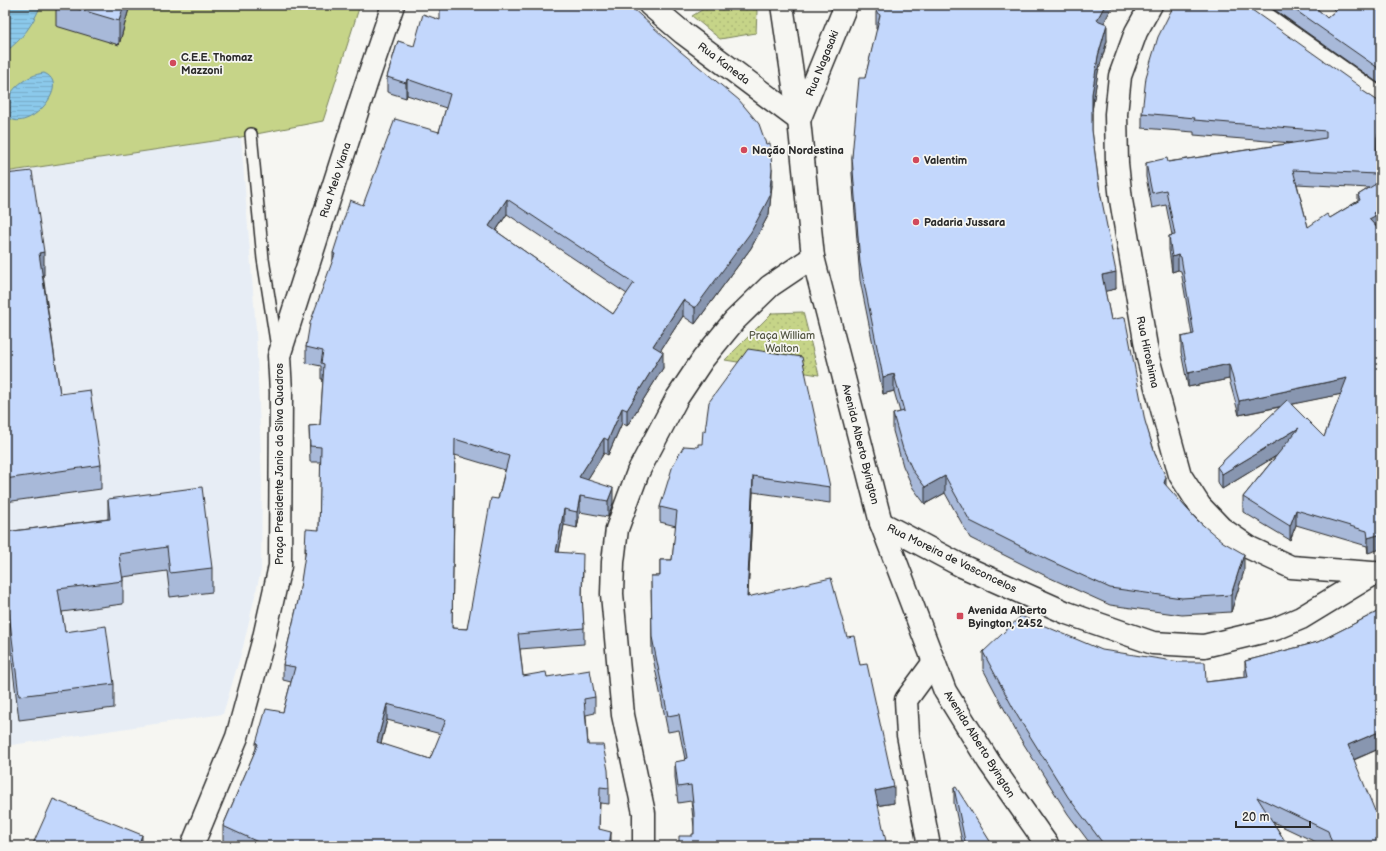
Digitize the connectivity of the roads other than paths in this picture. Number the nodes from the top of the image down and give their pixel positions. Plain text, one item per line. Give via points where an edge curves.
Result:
1 (393, 5) edge
2 (650, 5) edge
3 (782, 5) edge
4 (846, 5) edge
5 (1151, 5) edge
6 (1246, 5) edge
7 (1381, 100) edge
8 (799, 120) junction
9 (251, 134) dead end
10 (813, 257) junction
11 (279, 356) junction
12 (881, 523) junction
13 (1376, 572) edge
14 (934, 662) junction
15 (192, 846) edge
16 (644, 846) edge
17 (929, 846) edge
18 (1048, 846) edge

1 - 11 street, Rua Melo Viana
2 - 8 street, Rua Kaneda via 683,33
3 - 8 street, Avenida Alberto Byington
4 - 8 street, Rua Nagasaki
5 - 13 street, Rua Hiroshima via 1136,32 1120,76 1116,114 1117,163 1148,358 1180,475 1200,506 1221,528 1250,548 1291,567
6 - 7 street
8 - 10 street, Avenida Alberto Byington
9 - 11 lane via 263,259
10 - 12 street, Avenida Alberto Byington
10 - 16 street via 770,286 734,320 703,359 677,398 638,472 617,529 612,594 624,715 644,812
11 - 15 street, Praça Presidente Janio da Silva Quadros via 280,566 263,642 237,737
12 - 13 street, Rua Moreira de Vasconcelos via 962,566 1067,613 1153,643 1204,646 1275,628 1301,618
12 - 14 street, Avenida Alberto Byington
14 - 17 street via 906,700 908,735
14 - 18 street, Avenida Alberto Byington via 945,691 989,762

